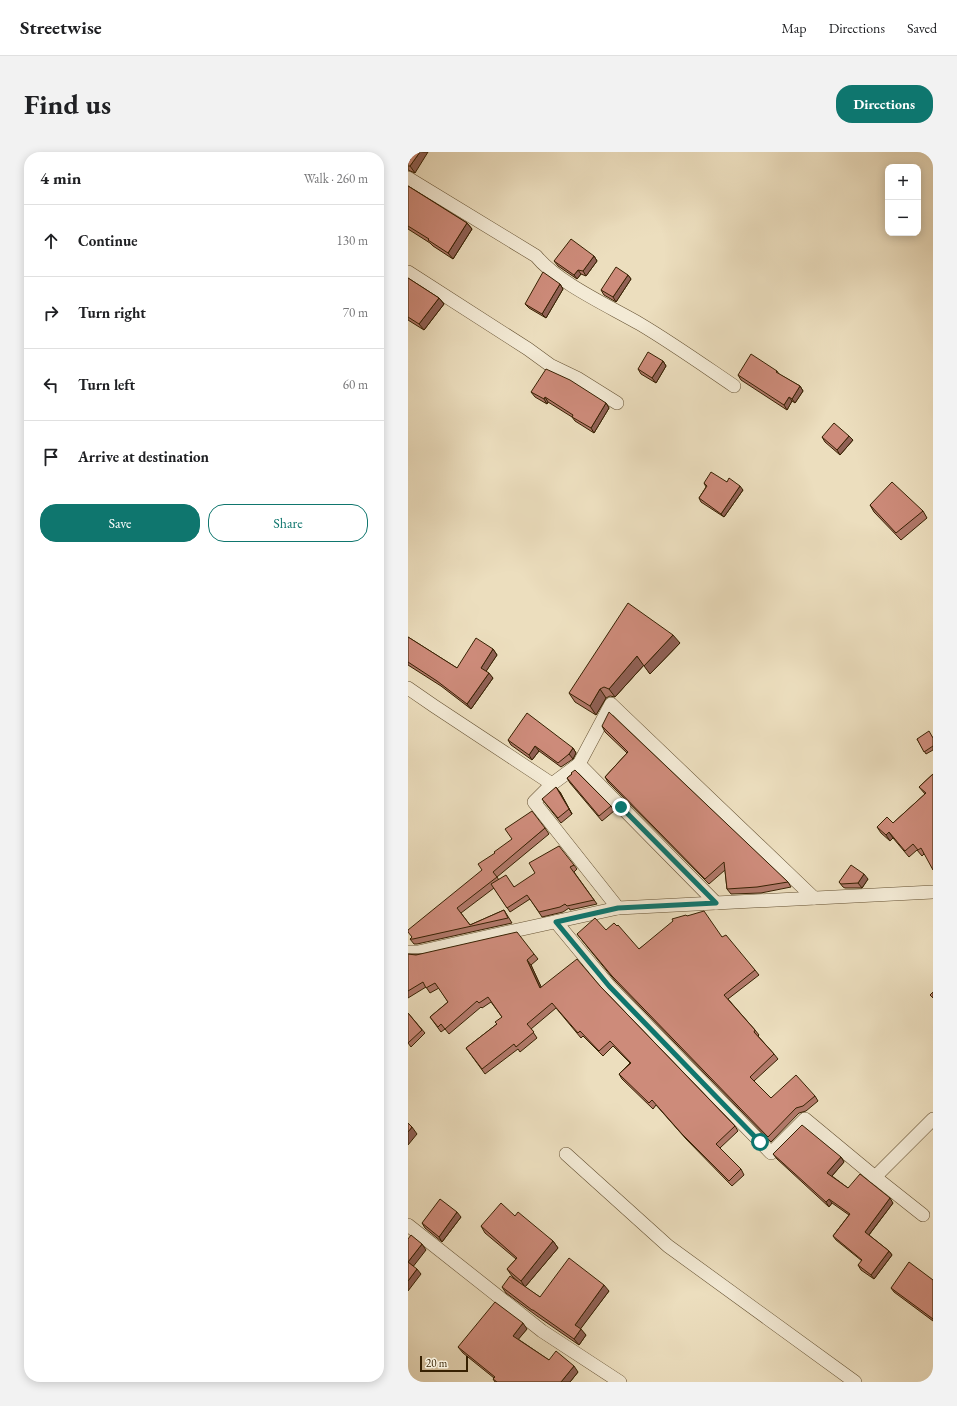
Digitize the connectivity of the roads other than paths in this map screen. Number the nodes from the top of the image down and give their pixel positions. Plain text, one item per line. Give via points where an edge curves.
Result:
1 (408, 178) edge
2 (408, 272) edge
3 (734, 386) dead end
4 (617, 403) dead end
5 (408, 688) edge
6 (579, 764) junction
7 (552, 784) junction
8 (933, 892) edge
9 (814, 898) junction
10 (716, 903) junction
11 (618, 908) junction
12 (556, 922) junction
13 (408, 952) edge
14 (933, 1118) edge
15 (566, 1154) dead end
16 (875, 1177) junction
17 (923, 1215) dead end
18 (408, 1225) edge
19 (620, 1382) edge
20 (855, 1382) edge

1 - 3 street via 536,256 545,267 574,287 658,335
2 - 4 street via 550,365 577,378
5 - 7 street
6 - 7 street
6 - 9 street via 611,704
6 - 10 street
7 - 11 street via 534,802
8 - 9 street
9 - 10 street
10 - 11 street
11 - 12 street
12 - 13 street
12 - 16 street via 609,986 771,1153 805,1119
14 - 16 street
15 - 20 street via 668,1246
16 - 17 street
18 - 19 street via 542,1331

